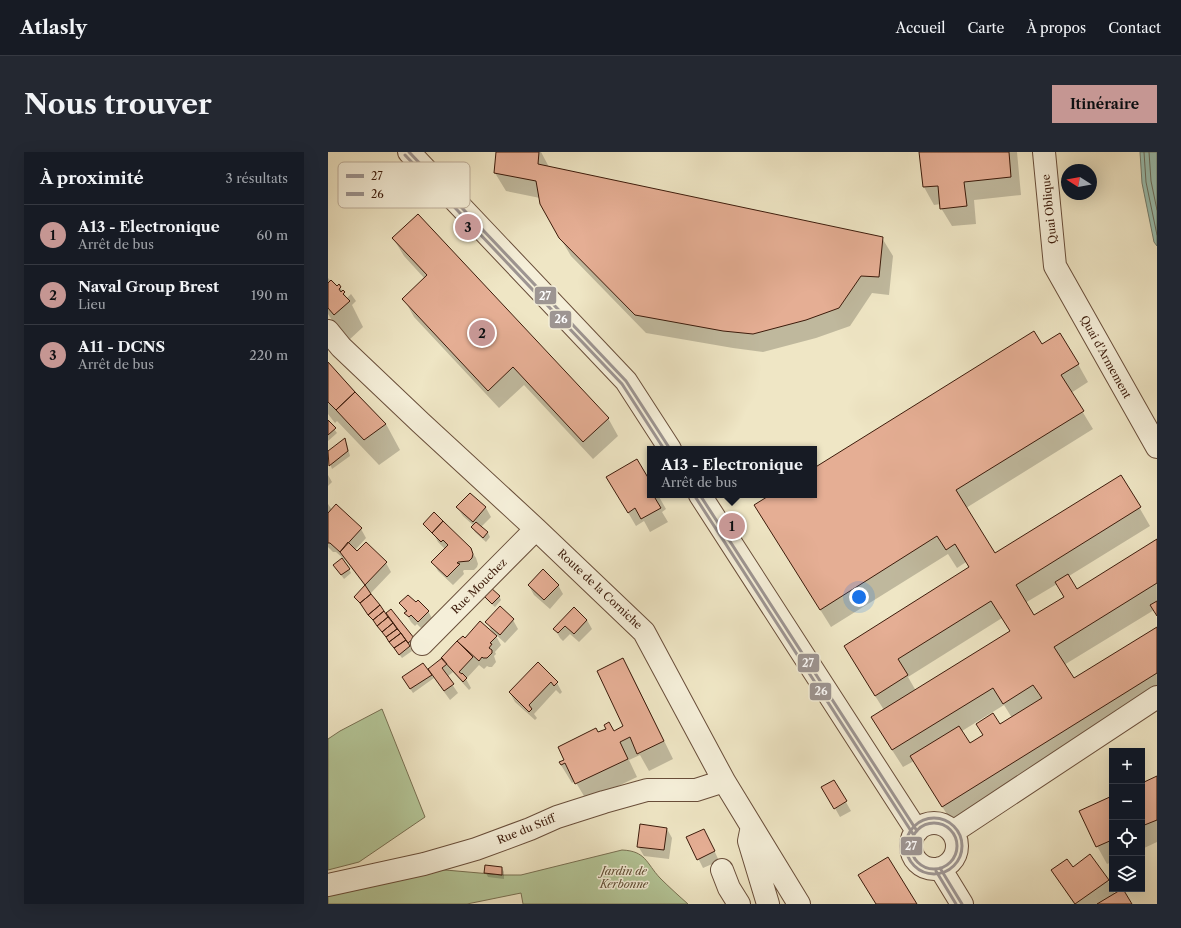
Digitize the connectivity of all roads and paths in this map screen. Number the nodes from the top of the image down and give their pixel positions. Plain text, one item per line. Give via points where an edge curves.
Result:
1 (409, 152) edge
2 (1044, 152) edge
3 (418, 162) edge
4 (462, 208) edge
5 (1055, 266) joint
6 (328, 331) edge
7 (668, 446) edge
8 (1157, 447) edge
9 (702, 498) edge
10 (536, 529) junction
11 (422, 644) dead end
12 (1157, 697) edge
13 (724, 781) junction
14 (753, 826) junction
15 (917, 831) junction
16 (953, 832) junction
17 (940, 868) junction
18 (722, 870) dead end
19 (328, 885) edge
20 (739, 904) edge
21 (768, 904) edge
22 (799, 904) edge
23 (962, 904) edge

1 - 3 street
2 - 5 street, Quai Oblique
4 - 7 street via 626,381
5 - 8 street, Quai d'Armement
6 - 10 street, Route de la Corniche via 341,347
9 - 15 street
10 - 11 street, Rue Mouchez
10 - 13 street, Route de la Corniche via 644,632
12 - 16 street
13 - 14 street, Route de la Corniche
13 - 19 street, Rue du Stiff via 696,790 648,790 557,817 476,849 424,864
14 - 21 street via 749,841
14 - 22 street, Route de la Corniche
15 - 16 street via 924,825 940,823
15 - 17 street via 912,846 915,857 927,867
16 - 17 street via 957,844 956,852 948,864
17 - 23 street
18 - 20 street

